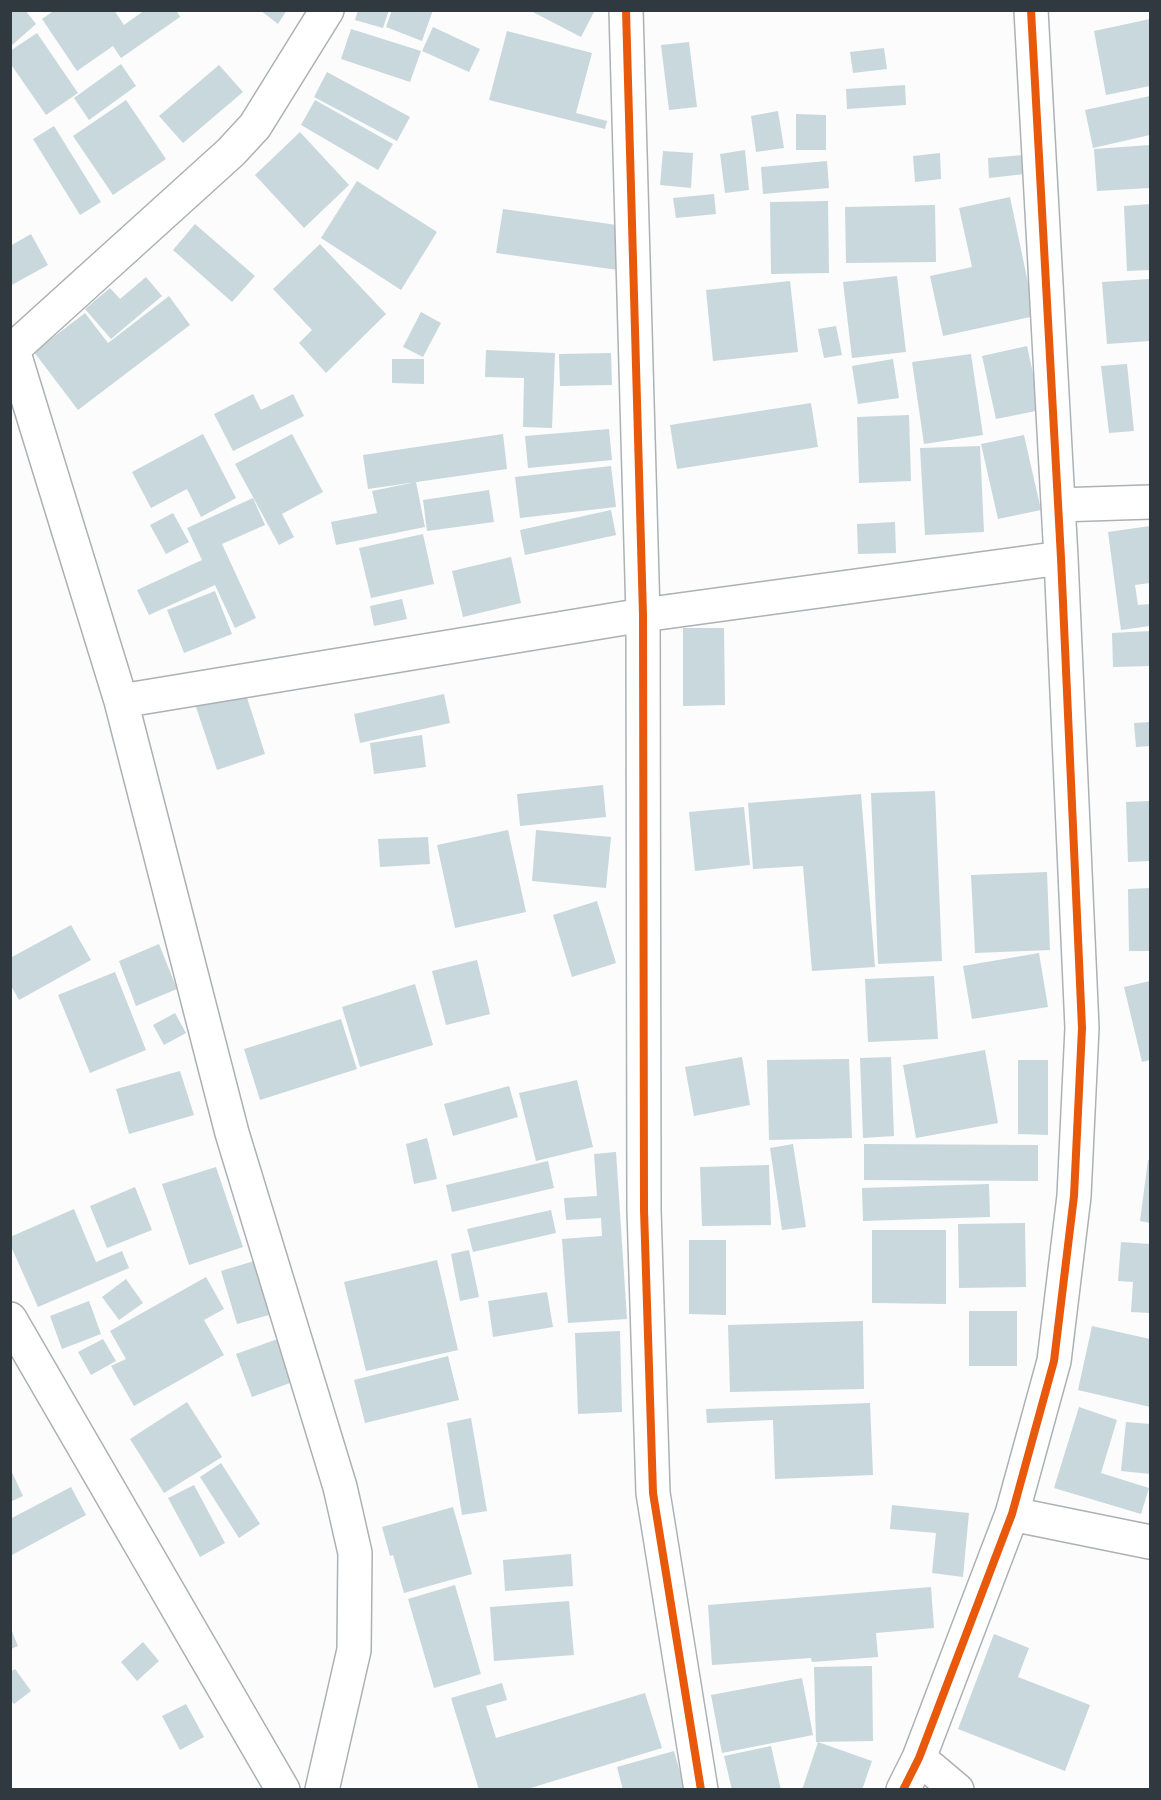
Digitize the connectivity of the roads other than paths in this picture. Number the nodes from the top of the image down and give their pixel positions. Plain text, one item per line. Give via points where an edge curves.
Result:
1 (327, 10) edge
2 (626, 10) edge
3 (1031, 10) edge
4 (12, 351) edge
5 (1150, 502) edge
6 (1058, 505) junction
7 (1061, 558) junction
8 (644, 615) junction
9 (121, 702) junction
10 (10, 1319) edge
11 (1012, 1514) junction
12 (1150, 1542) edge
13 (919, 1758) junction
14 (283, 1790) edge
15 (322, 1790) edge
16 (701, 1790) edge
17 (903, 1790) edge
18 (957, 1790) edge

1 - 4 street via 255,126 231,152
2 - 8 street
3 - 6 street
4 - 9 street
5 - 6 street
6 - 7 street
7 - 8 street
7 - 11 street via 1082,1028 1075,1185 1054,1361
8 - 9 street
8 - 16 street via 644,1210 653,1493
9 - 15 street via 232,1133 340,1487 355,1553 354,1650
10 - 14 street
11 - 12 street
11 - 13 street
13 - 17 street
13 - 18 street

